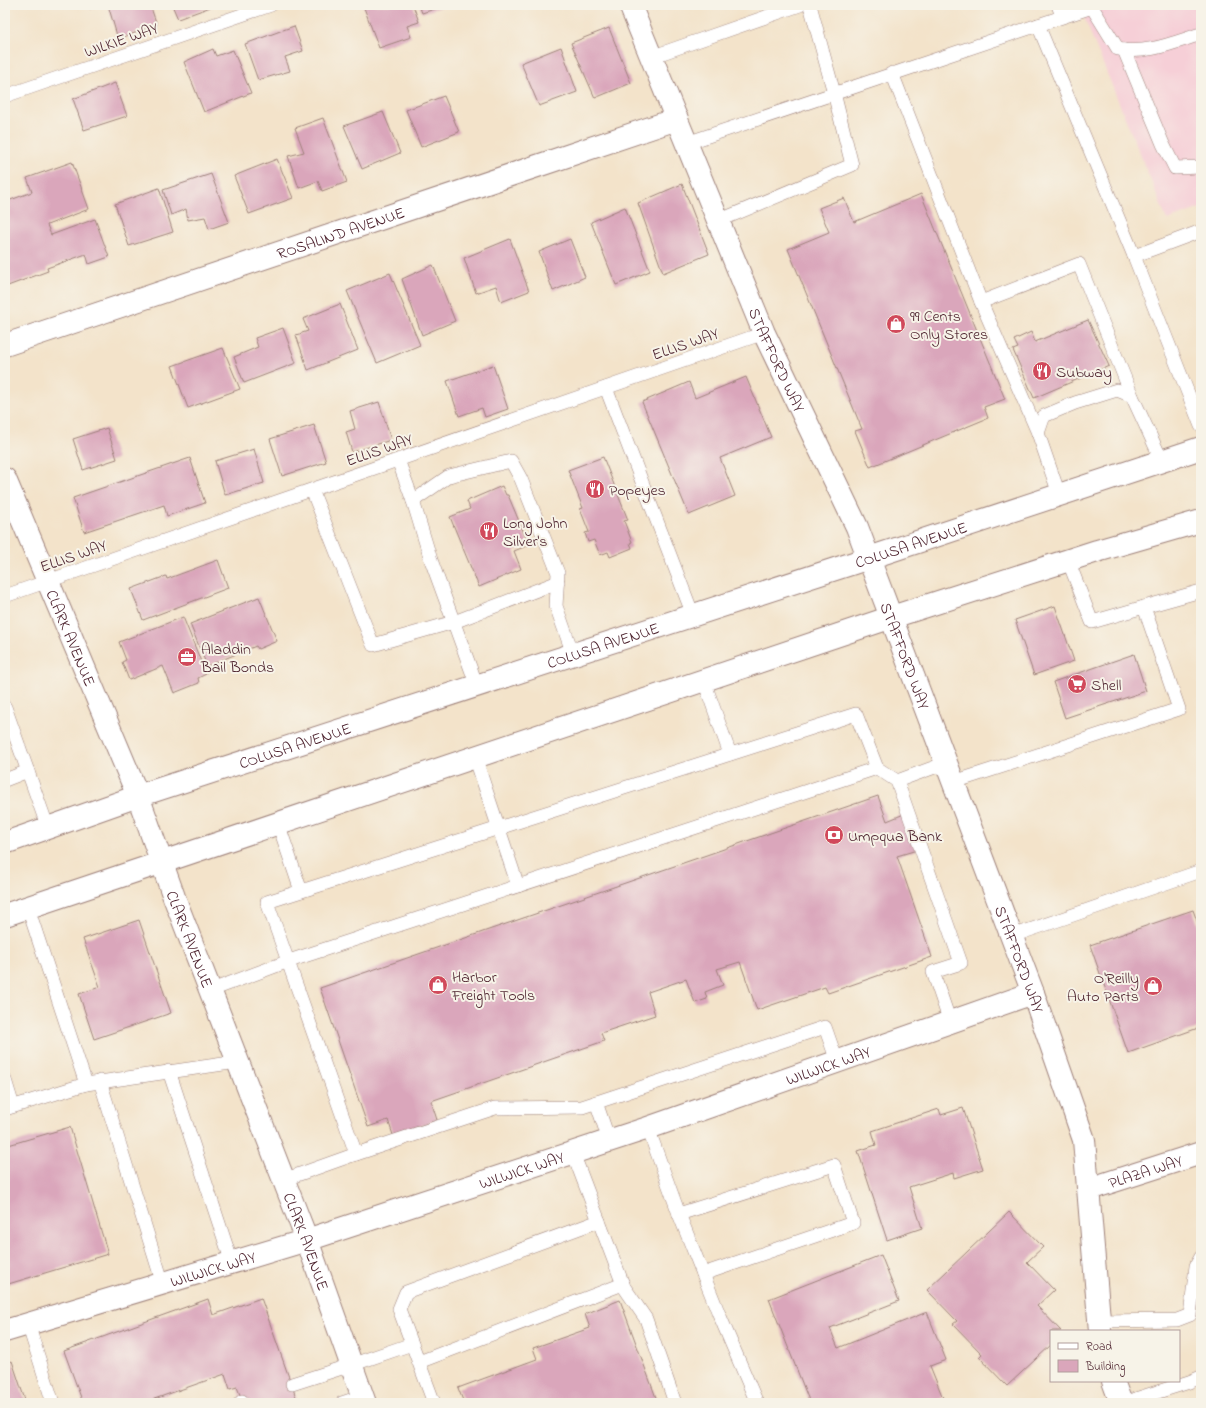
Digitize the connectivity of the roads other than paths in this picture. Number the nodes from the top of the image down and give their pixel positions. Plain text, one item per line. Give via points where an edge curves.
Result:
1 (271, 5) edge
2 (630, 5) edge
3 (800, 5) edge
4 (810, 5) edge
5 (1060, 11) edge
6 (1038, 25) junction
7 (1201, 34) edge
8 (1124, 50) junction
9 (651, 57) junction
10 (892, 73) junction
11 (834, 93) junction
12 (5, 96) edge
13 (677, 119) junction
14 (687, 143) junction
15 (1201, 167) edge
16 (718, 221) junction
17 (1201, 231) edge
18 (1134, 256) junction
19 (981, 302) junction
20 (764, 333) junction
21 (5, 345) edge
22 (606, 388) junction
23 (1132, 396) junction
24 (1201, 426) edge
25 (1038, 433) junction
26 (1201, 448) edge
27 (398, 460) junction
28 (1162, 461) junction
29 (5, 479) edge
30 (312, 490) junction
31 (1059, 494) junction
32 (413, 501) junction
33 (1201, 521) edge
34 (869, 558) junction
35 (1068, 560) junction
36 (47, 582) junction
37 (558, 582) junction
38 (1201, 591) edge
39 (5, 596) edge
40 (1144, 607) junction
41 (693, 615) junction
42 (892, 617) junction
43 (454, 622) junction
44 (573, 654) junction
45 (704, 680) junction
46 (477, 686) junction
47 (5, 707) edge
48 (730, 754) junction
49 (475, 757) junction
50 (877, 768) junction
51 (28, 771) junction
52 (950, 773) junction
53 (5, 780) edge
54 (897, 781) junction
55 (138, 796) junction
56 (278, 823) junction
57 (48, 828) junction
58 (498, 828) junction
59 (5, 843) edge
60 (161, 862) junction
61 (1201, 872) edge
62 (518, 886) junction
63 (301, 891) junction
64 (28, 908) junction
65 (5, 915) edge
66 (1012, 936) junction
67 (289, 961) junction
68 (210, 991) junction
69 (1033, 992) junction
70 (950, 1022) junction
71 (837, 1061) junction
72 (237, 1062) junction
73 (169, 1072) junction
74 (5, 1080) edge
75 (100, 1082) junction
76 (86, 1084) junction
77 (596, 1102) junction
78 (9, 1108) edge
79 (648, 1128) junction
80 (610, 1140) junction
81 (573, 1153) junction
82 (1201, 1153) edge
83 (356, 1154) junction
84 (283, 1180) junction
85 (1089, 1189) junction
86 (679, 1214) junction
87 (599, 1221) junction
88 (307, 1240) junction
89 (1201, 1257) edge
90 (232, 1263) junction
91 (703, 1274) junction
92 (162, 1284) junction
93 (623, 1284) junction
94 (28, 1324) junction
95 (1100, 1326) edge
96 (5, 1331) edge
97 (412, 1344) junction
98 (419, 1362) junction
99 (351, 1365) junction
100 (1201, 1377) edge
101 (1113, 1382) edge
102 (292, 1384) dead end
103 (364, 1400) edge
104 (52, 1403) edge
105 (342, 1403) edge
106 (434, 1403) edge
107 (675, 1403) edge
108 (757, 1403) edge
109 (1122, 1403) edge

1 - 12 lane, WILKIE WAY
2 - 9 main road, STAFFORD WAY
3 - 9 lane
4 - 11 lane
5 - 6 lane
5 - 8 lane via 1092,7 1118,49
6 - 10 lane
6 - 18 lane
7 - 8 lane via 1155,48
8 - 15 lane via 1175,168
9 - 13 main road, STAFFORD WAY
10 - 11 lane
10 - 19 lane
11 - 14 lane
11 - 16 lane via 852,165
13 - 14 main road, STAFFORD WAY
13 - 21 main road, ROSALIND AVENUE
14 - 16 main road, STAFFORD WAY
16 - 20 main road, STAFFORD WAY
17 - 18 lane
18 - 24 lane
19 - 23 lane via 1079,264
19 - 25 lane
20 - 22 lane, ELLIS WAY
20 - 34 main road, STAFFORD WAY via 854,520
22 - 27 lane, ELLIS WAY
22 - 41 lane
23 - 25 lane via 1117,390 1075,403 1044,416
23 - 28 lane
25 - 31 lane
26 - 28 main road, COLUSA AVENUE
27 - 30 lane, ELLIS WAY
27 - 32 lane
28 - 31 main road, COLUSA AVENUE
29 - 36 main road, CLARK AVENUE
30 - 36 lane, ELLIS WAY
30 - 43 lane via 373,645
31 - 34 main road, COLUSA AVENUE
32 - 37 lane via 449,476 511,461 521,479 558,573
32 - 43 lane
33 - 35 main road
34 - 41 main road, COLUSA AVENUE
34 - 42 main road, STAFFORD WAY
35 - 40 lane via 1092,622
35 - 42 main road
36 - 39 lane, ELLIS WAY
36 - 55 main road, CLARK AVENUE
37 - 43 lane
37 - 44 lane via 556,606
38 - 40 lane
40 - 52 lane via 1178,709 1043,753
41 - 44 main road, COLUSA AVENUE
42 - 45 main road
42 - 52 main road, STAFFORD WAY
43 - 46 lane
44 - 46 main road, COLUSA AVENUE
45 - 48 lane
45 - 49 main road
46 - 55 main road, COLUSA AVENUE
47 - 51 lane
48 - 50 lane via 856,714
48 - 58 lane
49 - 56 main road
49 - 58 lane
50 - 54 lane
50 - 62 lane
51 - 53 lane
51 - 57 lane
52 - 54 lane
52 - 66 main road, STAFFORD WAY
54 - 70 lane via 961,963 933,972
55 - 57 main road, COLUSA AVENUE
55 - 60 main road, CLARK AVENUE
56 - 60 main road
56 - 63 lane
57 - 59 main road, COLUSA AVENUE
58 - 62 lane
58 - 63 lane
60 - 64 main road
60 - 68 main road, CLARK AVENUE
61 - 66 lane
62 - 67 lane
63 - 67 lane via 267,902
64 - 65 main road
64 - 76 lane
66 - 69 main road, STAFFORD WAY
67 - 68 lane
67 - 83 lane
68 - 72 main road, CLARK AVENUE
69 - 70 main road, WILWICK WAY
69 - 85 main road, STAFFORD WAY via 1084,1140
70 - 71 main road, WILWICK WAY
71 - 77 lane via 825,1027
71 - 79 main road, WILWICK WAY
72 - 73 lane
72 - 84 main road, CLARK AVENUE
73 - 75 lane
73 - 90 lane
74 - 78 lane
75 - 76 lane
75 - 92 lane
76 - 78 lane
77 - 80 lane
77 - 83 lane via 582,1107 495,1108
79 - 80 main road, WILWICK WAY
79 - 86 lane
80 - 81 main road, WILWICK WAY
81 - 87 lane
81 - 88 main road, WILWICK WAY
82 - 85 main road, PLAZA WAY
83 - 84 lane
84 - 88 main road, CLARK AVENUE
85 - 95 main road, STAFFORD WAY
86 - 91 lane
86 - 91 lane via 834,1166 854,1223
87 - 93 lane
87 - 97 lane via 406,1292 399,1309
88 - 90 main road, WILWICK WAY
88 - 99 main road, CLARK AVENUE
89 - 95 lane via 1196,1266 1190,1315 1177,1320
90 - 92 main road, WILWICK WAY
91 - 108 lane
92 - 94 main road, WILWICK WAY
93 - 98 lane
93 - 107 lane via 646,1319
94 - 96 main road, WILWICK WAY
94 - 104 lane
97 - 98 lane
97 - 99 lane
98 - 106 lane
99 - 102 lane
99 - 103 main road, CLARK AVENUE
100 - 109 lane
101 - 109 main road
103 - 105 lane

